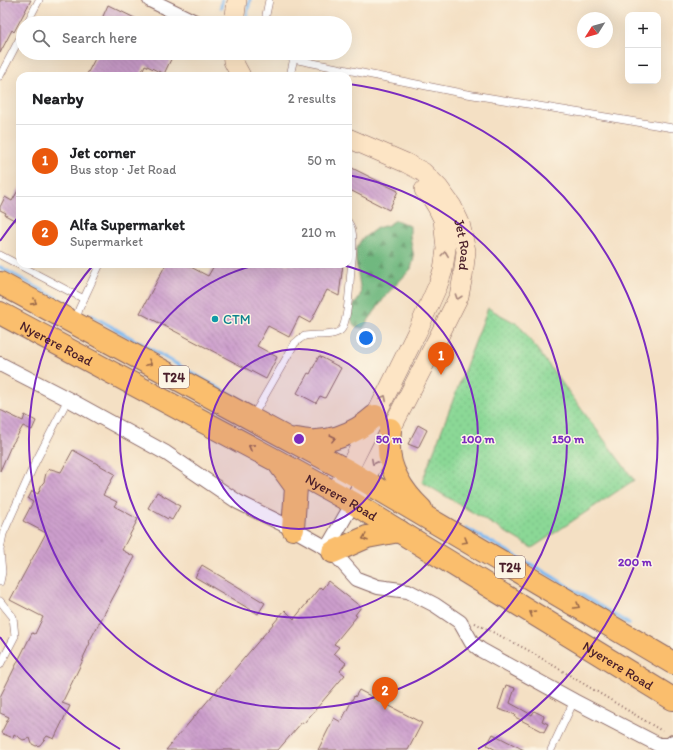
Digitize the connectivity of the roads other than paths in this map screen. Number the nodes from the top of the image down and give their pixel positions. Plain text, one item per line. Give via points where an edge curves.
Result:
1 (39, 0) edge
2 (150, 0) edge
3 (238, 0) edge
4 (268, 0) edge
5 (31, 16) edge
6 (183, 16) edge
7 (235, 16) edge
8 (266, 16) edge
9 (16, 45) edge
10 (233, 60) edge
11 (293, 60) edge
12 (312, 60) edge
13 (239, 72) edge
14 (291, 72) edge
15 (0, 75) edge
16 (673, 128) edge
17 (352, 140) edge
18 (352, 145) edge
19 (352, 234) edge
20 (352, 253) edge
21 (0, 255) edge
22 (16, 263) edge
23 (25, 268) edge
24 (98, 268) edge
25 (351, 268) edge
26 (0, 283) edge
27 (84, 299) junction
28 (0, 313) edge
29 (76, 324) junction
30 (0, 364) edge
31 (68, 399) junction
32 (252, 418) junction
33 (383, 423) junction
34 (281, 434) junction
35 (277, 461) junction
36 (356, 476) junction
37 (338, 500) junction
38 (436, 523) junction
39 (293, 529) junction
40 (399, 531) junction
41 (330, 550) junction
42 (0, 582) edge
43 (0, 601) edge
44 (673, 663) edge
45 (0, 665) edge
46 (673, 699) edge
47 (574, 701) junction
48 (670, 738) edge
49 (551, 750) edge

1 - 5 lane
2 - 6 street
3 - 7 main road
4 - 8 lane
9 - 15 lane
10 - 13 main road
11 - 14 lane
12 - 16 lane via 461,93
17 -> 33 main road, Jet Road via 423,172 452,206 460,223 466,252 459,296 442,331
33 -> 18 main road, Jet Road via 443,270 446,249 443,219 428,194 411,177
19 - 20 lane
21 - 22 lane
23 - 27 lane
24 - 27 lane
25 - 32 lane via 343,327 338,332 330,334 305,336 295,343
26 -> 29 highway, Nyerere Road / T24
27 - 29 lane
35 -> 28 highway, Nyerere Road / T24
29 -> 32 highway, Nyerere Road / T24
30 - 31 street
31 - 39 street via 166,453 238,502
31 - 42 lane via 3,534
32 - 34 highway, Nyerere Road / T24
34 -> 33 highway via 304,441 319,441 348,434 363,426
33 - 36 main road, Jet Road
33 -> 38 highway via 396,476 418,506
34 - 36 highway, Nyerere Road / T24
35 - 37 highway, Nyerere Road / T24
35 - 39 highway via 296,487
36 - 37 main road, Jet Road
36 - 38 highway, Nyerere Road / T24
37 - 40 highway, Nyerere Road / T24
37 - 41 street, Jet Road
38 -> 44 highway, Nyerere Road / T24
39 - 41 street
40 -> 41 highway via 367,537
46 -> 40 highway, Nyerere Road / T24
41 - 47 street via 357,579 378,587 408,591 435,605 460,622 472,643 481,650
43 - 45 lane via 13,617 15,636
47 - 48 street via 659,745 670,745
47 - 49 lane

